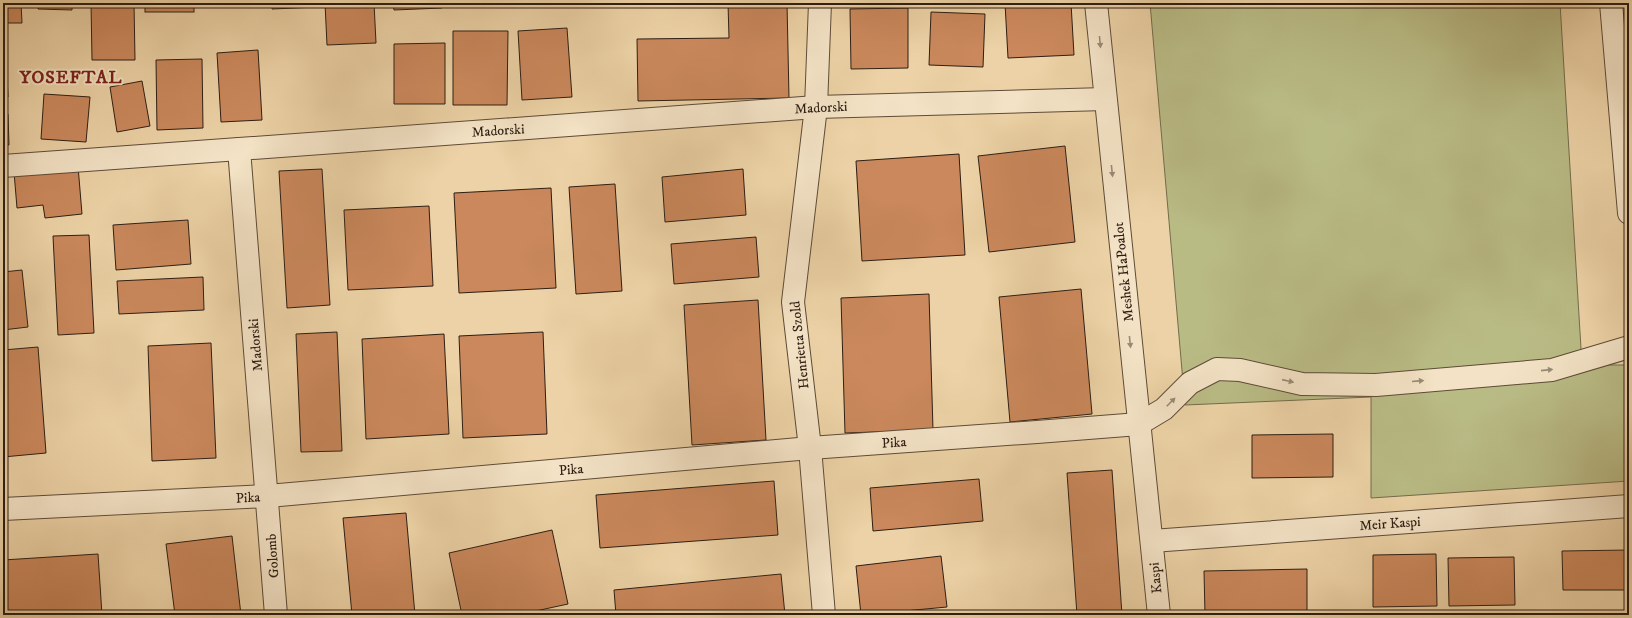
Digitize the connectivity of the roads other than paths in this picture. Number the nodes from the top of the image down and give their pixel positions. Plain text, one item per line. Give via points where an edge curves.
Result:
1 (820, 3) edge
2 (1096, 3) edge
3 (1611, 3) edge
4 (1621, 28) edge
5 (1105, 99) junction
6 (816, 107) junction
7 (239, 149) junction
8 (3, 166) edge
9 (1629, 213) edge
10 (1629, 347) edge
11 (1139, 424) junction
12 (810, 448) junction
13 (268, 496) junction
14 (1629, 506) edge
15 (3, 510) edge
16 (1152, 541) junction
17 (276, 615) edge
18 (824, 615) edge
19 (1159, 615) edge

1 - 6 street, Henrietta Szold
2 -> 5 street, Meshek HaPoalot
3 - 4 street
4 - 9 street
5 - 6 street, Madorski
5 -> 11 street, Meshek HaPoalot
6 - 7 street, Madorski
6 - 12 street, Henrietta Szold via 793,302
7 - 8 street
7 - 13 street, Madorski
11 -> 10 street via 1164,409 1190,383 1216,369 1240,370 1302,384 1376,385 1552,370
11 - 12 street, Pika
11 - 16 street, Meshek HaPoalot
12 - 13 street, Pika
12 - 18 street, Henrietta Szold
13 - 15 street, Pika
13 - 17 street, Golomb
14 - 16 street, Meir Kaspi
16 - 19 street, Kaspi

